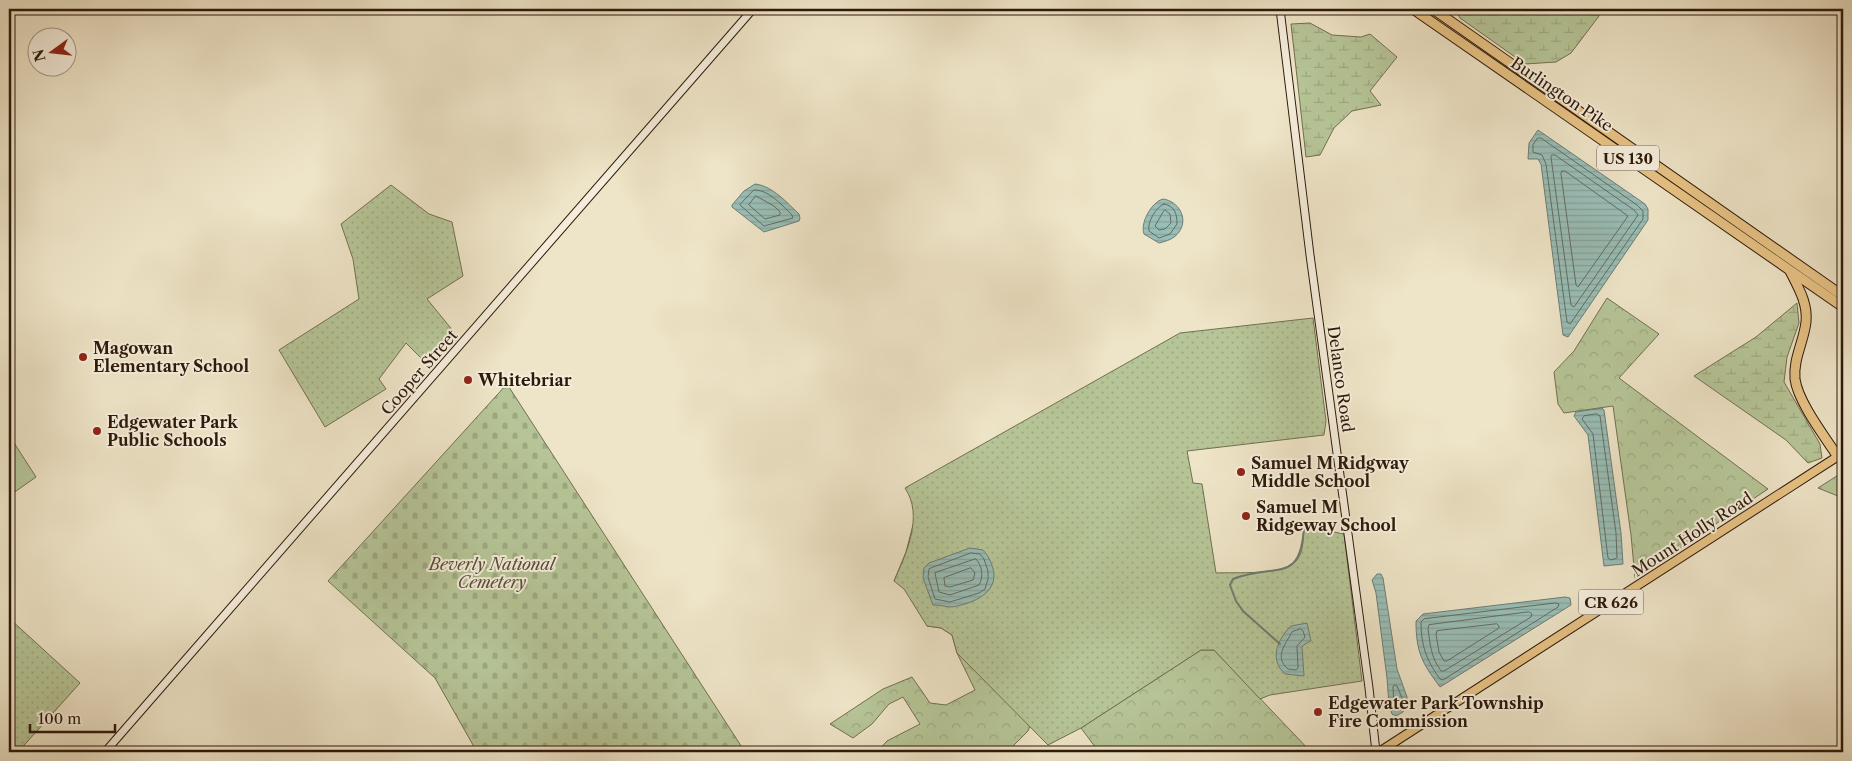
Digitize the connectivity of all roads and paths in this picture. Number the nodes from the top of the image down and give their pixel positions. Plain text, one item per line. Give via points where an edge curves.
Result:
1 (753, 9) edge
2 (1280, 9) edge
3 (1413, 9) edge
4 (1433, 9) edge
5 (1789, 268) junction
6 (1843, 296) edge
7 (1843, 307) edge
8 (1841, 455) edge
9 (105, 752) edge
10 (1378, 752) edge

1 - 9 street, Cooper Street
2 - 10 street, Delanco Road via 1311,265
3 - 5 highway, Burlington Pike / US 130
4 - 6 highway, Burlington Pike / US 130
5 - 7 highway, Burlington Pike / US 130
5 - 8 highway via 1806,310 1795,380 1804,403
8 - 10 main road, Mount Holly Road / CR 626

